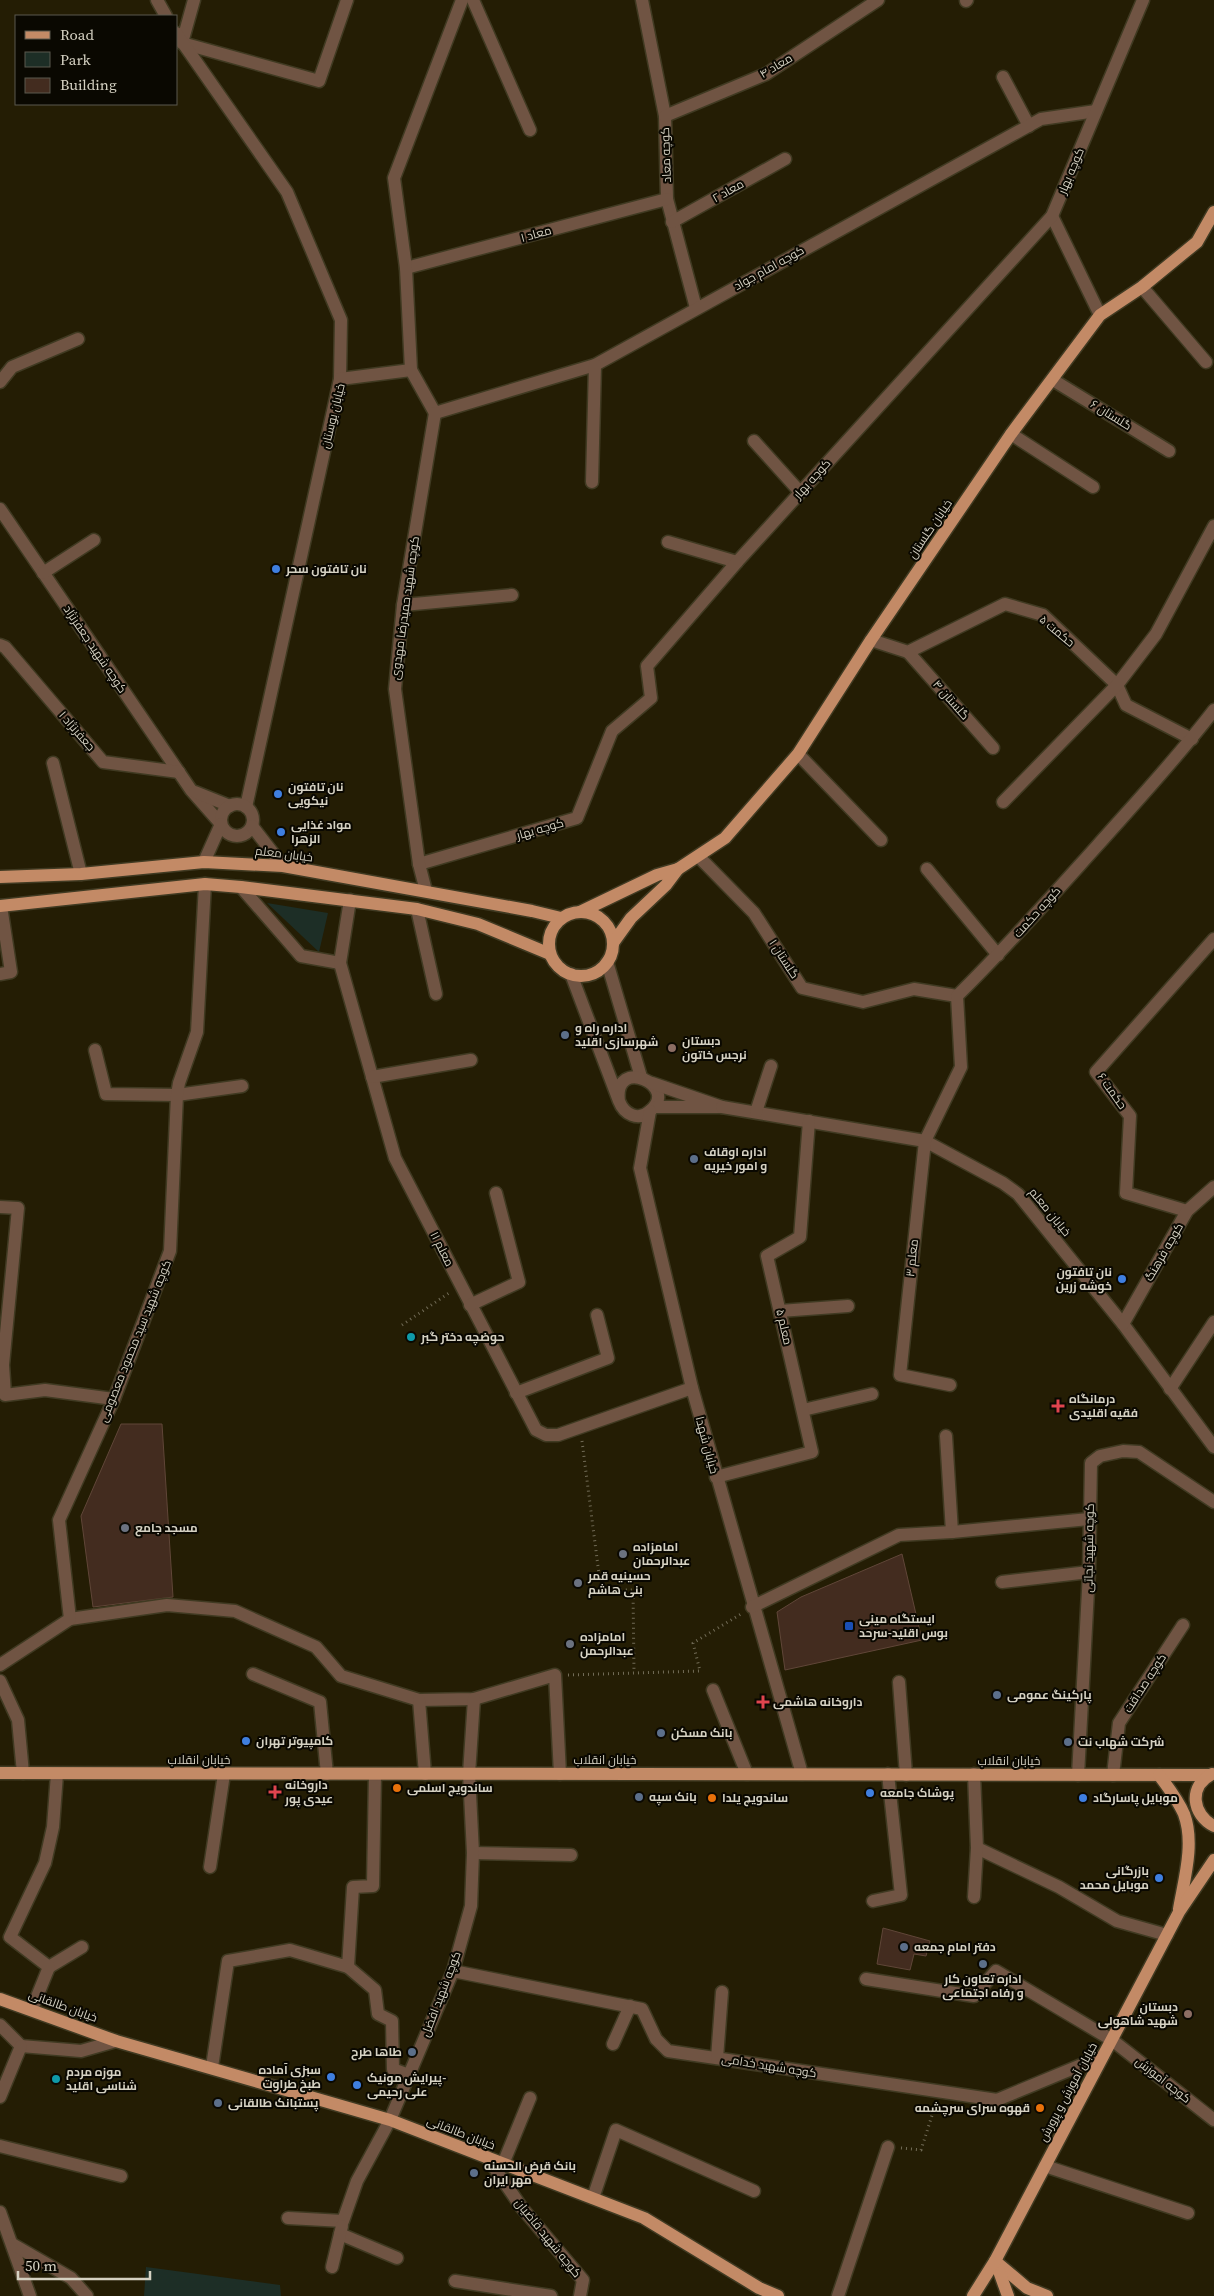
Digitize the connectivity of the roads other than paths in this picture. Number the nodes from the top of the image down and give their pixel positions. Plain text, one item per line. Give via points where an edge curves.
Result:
1 (157, 0) edge
2 (194, 0) edge
3 (346, 0) edge
4 (462, 0) edge
5 (473, 0) edge
6 (642, 0) edge
7 (878, 0) edge
8 (1143, 0) edge
9 (165, 15) edge
10 (179, 38) edge
11 (1003, 78) dead end
12 (1096, 111) junction
13 (665, 116) junction
14 (1029, 126) junction
15 (530, 130) dead end
16 (785, 159) dead end
17 (667, 199) junction
18 (1214, 212) edge
19 (1052, 216) junction
20 (672, 222) junction
21 (406, 268) junction
22 (1142, 287) junction
23 (696, 308) junction
24 (1100, 315) junction
25 (78, 339) dead end
26 (1206, 362) dead end
27 (595, 365) junction
28 (411, 370) junction
29 (340, 379) junction
30 (1053, 380) junction
31 (0, 382) edge
32 (435, 413) junction
33 (1011, 434) junction
34 (754, 441) dead end
35 (1169, 451) dead end
36 (592, 482) dead end
37 (1093, 487) dead end
38 (800, 492) junction
39 (0, 509) edge
40 (1214, 526) edge
41 (94, 540) dead end
42 (668, 542) dead end
43 (737, 562) junction
44 (43, 573) junction
45 (512, 595) dead end
46 (403, 605) junction
47 (871, 640) junction
48 (0, 645) edge
49 (908, 652) junction
50 (1117, 685) junction
51 (1214, 710) edge
52 (1192, 739) junction
53 (993, 748) dead end
54 (798, 754) junction
55 (53, 763) dead end
56 (179, 772) junction
57 (191, 790) junction
58 (1003, 802) dead end
59 (230, 806) junction
60 (246, 808) junction
61 (222, 824) junction
62 (252, 826) junction
63 (881, 840) dead end
64 (699, 857) junction
65 (204, 862) junction
66 (419, 864) junction
67 (283, 866) junction
68 (678, 869) junction
69 (927, 869) dead end
70 (81, 874) junction
71 (0, 877) edge
72 (205, 884) junction
73 (241, 886) junction
74 (426, 891) junction
75 (350, 900) junction
76 (1, 906) edge
77 (416, 909) junction
78 (580, 912) junction
79 (561, 918) junction
80 (1214, 939) edge
81 (613, 943) junction
82 (550, 954) junction
83 (998, 956) junction
84 (608, 962) junction
85 (340, 963) junction
86 (0, 974) edge
87 (570, 974) junction
88 (436, 994) dead end
89 (957, 996) junction
90 (95, 1050) dead end
91 (471, 1060) dead end
92 (770, 1066) dead end
93 (372, 1077) junction
94 (646, 1080) junction
95 (242, 1086) dead end
96 (177, 1095) junction
97 (618, 1101) junction
98 (722, 1107) junction
99 (652, 1109) junction
100 (756, 1112) junction
101 (808, 1120) junction
102 (925, 1141) junction
103 (1214, 1187) edge
104 (496, 1193) dead end
105 (0, 1207) edge
106 (1187, 1211) junction
107 (470, 1306) junction
108 (848, 1306) dead end
109 (780, 1311) junction
110 (598, 1315) dead end
111 (1214, 1322) edge
112 (1123, 1324) junction
113 (950, 1385) dead end
114 (692, 1388) junction
115 (1170, 1389) junction
116 (516, 1392) junction
117 (872, 1394) dead end
118 (114, 1399) junction
119 (803, 1410) junction
120 (946, 1436) dead end
121 (1214, 1447) edge
122 (716, 1477) junction
123 (1214, 1502) edge
124 (1089, 1519) junction
125 (952, 1532) junction
126 (1089, 1572) junction
127 (1002, 1582) dead end
128 (752, 1607) junction
129 (70, 1619) junction
130 (1183, 1625) dead end
131 (0, 1665) edge
132 (253, 1674) dead end
133 (0, 1681) edge
134 (899, 1682) dead end
135 (713, 1690) dead end
136 (474, 1699) junction
137 (419, 1700) junction
138 (0, 1774) edge
139 (23, 1774) junction
140 (57, 1774) junction
141 (224, 1774) junction
142 (327, 1774) junction
143 (375, 1774) junction
144 (425, 1774) junction
145 (469, 1774) junction
146 (560, 1774) junction
147 (747, 1774) junction
148 (802, 1774) junction
149 (888, 1774) junction
150 (974, 1774) junction
151 (1211, 1774) edge
152 (906, 1775) junction
153 (1078, 1775) junction
154 (1113, 1775) junction
155 (1159, 1775) junction
156 (1214, 1826) edge
157 (977, 1848) junction
158 (473, 1853) junction
159 (572, 1855) dead end
160 (1214, 1860) edge
161 (210, 1867) dead end
162 (974, 1897) dead end
163 (873, 1901) dead end
164 (1179, 1912) junction
165 (1167, 1935) junction
166 (82, 1947) dead end
167 (49, 1967) junction
168 (348, 1967) junction
169 (453, 1971) junction
170 (866, 1979) dead end
171 (722, 1992) dead end
172 (0, 1999) edge
173 (630, 2006) junction
174 (32, 2009) junction
175 (0, 2025) edge
176 (116, 2040) junction
177 (1112, 2040) junction
178 (613, 2044) dead end
179 (21, 2046) junction
180 (1103, 2056) junction
181 (717, 2058) junction
182 (212, 2067) junction
183 (409, 2075) junction
184 (0, 2097) edge
185 (530, 2098) dead end
186 (390, 2120) junction
187 (1214, 2120) edge
188 (0, 2146) edge
189 (888, 2147) road end
190 (487, 2158) junction
191 (503, 2164) junction
192 (1045, 2166) junction
193 (120, 2176) dead end
194 (754, 2191) dead end
195 (593, 2198) junction
196 (0, 2212) edge
197 (1188, 2213) dead end
198 (288, 2218) dead end
199 (343, 2221) junction
200 (340, 2234) junction
201 (12, 2244) junction
202 (398, 2258) dead end
203 (995, 2261) junction
204 (332, 2267) dead end
205 (456, 2280) dead end
206 (759, 2292) edge
207 (504, 2293) edge
208 (30, 2296) edge
209 (87, 2296) edge
210 (552, 2296) edge
211 (580, 2296) edge
212 (778, 2296) edge
213 (838, 2296) edge
214 (973, 2296) edge
215 (1008, 2296) edge
216 (1047, 2296) edge

1 - 9 street
2 - 10 street
3 - 10 street via 318,81
4 - 21 street via 394,178
5 - 15 street
6 - 13 street, کوچه معاد
7 - 13 street, معاد ۴ via 766,74
8 - 12 street, کوچه بهار
10 - 29 street via 287,192 341,320
11 - 14 street
12 - 14 street, کوچه امام جواد via 1042,119
12 - 19 street, کوچه بهار
13 - 17 street, کوچه معاد
14 - 23 street, کوچه امام جواد
16 - 20 street, معاد ۲
17 - 20 street, کوچه معاد
17 - 21 street, معاد ۱
18 - 22 main road, خیابان گلستان via 1197,242
19 - 24 street
19 - 38 street, کوچه بهار
20 - 23 street, کوچه معاد
21 - 28 street
22 - 24 main road, خیابان گلستان
22 - 26 street
23 - 27 street, کوچه امام جواد
24 - 30 main road, خیابان گلستان
25 - 31 street via 12,368
27 - 32 street, کوچه امام جواد
27 - 36 street
28 - 29 street, خیابان بوستان
28 - 32 street
29 - 60 street, خیابان بوستان
30 - 33 main road, خیابان گلستان
30 - 35 street, گلستان ۶
32 - 46 street, کوچه شهید حمیدرضا مهدوی
33 - 37 street
33 - 47 main road, خیابان گلستان
34 - 38 street
38 - 43 street, کوچه بهار
39 - 44 street, کوچه شهید جعفرنژاد
40 - 50 street via 1156,634
41 - 44 street
42 - 43 street
43 - 66 street, کوچه بهار via 647,666 651,698 612,731 577,818
44 - 56 street, کوچه شهید جعفرنژاد
45 - 46 street
46 - 66 street, کوچه شهید حمیدرضا مهدوی via 395,689
47 - 49 street
47 - 54 main road, خیابان گلستان
48 - 56 street, جعفرنژاد ۱ via 103,762
49 - 50 street, حکمت ۵ via 1005,604 1043,615
49 - 53 street, گلستان ۴
50 - 52 street, حکمت ۵ via 1126,705
50 - 58 street
51 - 52 street, کوچه حکمت
52 - 83 street, کوچه حکمت
54 - 63 street
54 - 64 main road, خیابان گلستان via 725,838
55 - 70 street
56 - 57 street, کوچه شهید جعفرنژاد
57 - 59 street
57 - 61 street, کوچه شهید جعفرنژاد
59 - 60 street
59 - 61 street via 223,814
60 - 62 street via 252,816
61 - 62 street via 227,833 236,836 246,834
61 - 65 street
62 - 67 street
64 - 68 main road, خیابان گلستان
64 - 89 street, گلستان ۱ via 754,913 802,988 863,1002 914,989
65 - 67 main road, خیابان معلم
65 - 70 main road, خیابان معلم
66 - 74 street, کوچه شهید حمیدرضا مهدوی
67 - 74 main road, خیابان معلم
68 - 78 main road via 657,875
68 - 81 main road via 666,885 630,918
69 - 83 street
70 - 71 main road, خیابان معلم
72 - 73 main road
72 - 76 main road
72 - 96 street, کوچه شهید سید محمود معصومی via 197,1032
73 - 75 main road
73 - 85 street via 301,956
74 - 79 main road, خیابان معلم
75 - 77 main road
75 - 85 street, معلم ۱۱
76 - 86 street via 12,972
77 - 82 main road via 478,924
77 - 88 street
78 - 79 main road
78 - 81 main road via 603,920
79 - 82 main road via 550,934
80 - 106 street, حکمت ۶ via 1096,1072 1130,1116 1126,1193
81 - 84 main road
82 - 87 main road via 562,970
83 - 89 street, کوچه حکمت
84 - 87 main road via 587,976
84 - 94 street
85 - 93 street, معلم ۱۱
87 - 97 street
89 - 102 street via 961,1067
90 - 96 street via 106,1094
91 - 93 street
92 - 100 street
93 - 107 street, معلم ۱۱ via 395,1158
94 - 97 street via 635,1077 623,1083
94 - 98 street, خیابان معلم
94 - 99 street via 657,1094
95 - 96 street
96 - 118 street, کوچه شهید سید محمود معصومی via 170,1251
97 - 99 street via 632,1115 645,1115
98 - 99 street, خیابان معلم
98 - 100 street, خیابان معلم
99 - 114 street, خیابان شهدا via 640,1168
100 - 101 street, خیابان معلم
101 - 102 street, خیابان معلم
101 - 109 street, معلم ۵ via 800,1237 767,1256
102 - 112 street, خیابان معلم via 1018,1194
102 - 113 street, معلم ۳ via 900,1375
103 - 106 street, کوچه فرهنگ
104 - 107 street via 519,1282
105 - 118 street via 18,1208 3,1365 5,1395 45,1390
106 - 112 street, کوچه فرهنگ
107 - 116 street, معلم ۱۱
108 - 109 street
109 - 119 street, معلم ۵
110 - 116 street via 608,1358
111 - 115 street
112 - 115 street, خیابان معلم
114 - 116 street, معلم ۱۱ via 558,1435 546,1435 536,1430
114 - 122 street, خیابان شهدا
115 - 121 street, خیابان معلم
117 - 119 street
118 - 129 street, کوچه شهید سید محمود معصومی via 58,1520
119 - 122 street, معلم ۵ via 812,1452
120 - 125 street
122 - 128 street, خیابان شهدا
123 - 124 street, کوچه شهید نجاتی via 1149,1457 1139,1452 1123,1451 1100,1456 1091,1463
124 - 125 street
124 - 126 street, کوچه شهید نجاتی
125 - 128 street via 899,1535
126 - 127 street
126 - 153 street, کوچه شهید نجاتی
128 - 148 street, خیابان شهدا
129 - 131 street
129 - 137 street via 167,1605 234,1611 316,1647 341,1676
130 - 154 street, کوچه صداقت via 1119,1723
132 - 142 street via 320,1702
133 - 139 street via 18,1720
134 - 152 street
135 - 147 street
136 - 137 street
136 - 145 street, کوچه شهید افضل
136 - 146 street via 555,1676
137 - 144 street
138 - 139 main road, خیابان انقلاب
139 - 140 main road, خیابان انقلاب
140 - 141 main road, خیابان انقلاب
140 - 167 street via 53,1827 45,1863 10,1937
141 - 142 main road, خیابان انقلاب
141 - 161 street
142 - 143 main road, خیابان انقلاب
143 - 144 main road, خیابان انقلاب
143 - 168 street via 373,1886 353,1887
144 - 145 main road, خیابان انقلاب
145 - 146 main road, خیابان انقلاب
145 - 158 street, کوچه شهید افضل
146 - 147 main road, خیابان انقلاب
147 - 148 main road, خیابان انقلاب
148 - 149 main road, خیابان انقلاب
149 - 152 main road, خیابان انقلاب
149 - 163 street via 901,1895
150 - 152 main road, خیابان انقلاب
150 - 153 main road, خیابان انقلاب
150 - 157 street
151 - 155 main road, خیابان انقلاب
151 - 156 main road via 1198,1786 1195,1802 1201,1817
153 - 154 main road, خیابان انقلاب
154 - 155 main road, خیابان انقلاب
155 - 164 main road via 1176,1799 1188,1828
157 - 162 street
157 - 165 street via 1058,1887 1117,1921
158 - 159 street
158 - 169 street, کوچه شهید افضل via 470,1906
160 - 164 main road, خیابان آموزش و پرورش
164 - 165 main road, خیابان آموزش و پرورش
165 - 177 main road, خیابان آموزش و پرورش
166 - 167 street
167 - 174 street
168 - 182 street via 290,1950 228,1961
168 - 183 street via 375,1990 378,2014 392,2021 393,2069
169 - 173 street, کوچه شهید خدامی
169 - 183 street, کوچه شهید افضل
170 - 177 street, کوچه آموزش via 974,1996 996,1971
171 - 181 street
172 - 174 main road, خیابان طالقانی
173 - 178 street
173 - 181 street, کوچه شهید خدامی via 642,2009 656,2039 668,2051
174 - 176 main road, خیابان طالقانی
175 - 179 street
176 - 179 street via 81,2051
176 - 182 main road, خیابان طالقانی
177 - 180 main road, خیابان آموزش و پرورش
177 - 187 street, کوچه آموزش
179 - 184 street
180 - 181 street, کوچه شهید خدامی via 997,2100
180 - 192 main road, خیابان آموزش و پرورش
182 - 186 main road, خیابان طالقانی
183 - 186 street, کوچه شهید افضل
185 - 191 street
186 - 190 main road, خیابان طالقانی
186 - 199 street, کوچه شهید افضل via 357,2181
188 - 193 street
189 - 213 street
190 - 191 main road, خیابان طالقانی
190 - 211 street, کوچه شهید قاضیان via 522,2208 583,2280
191 - 195 main road, خیابان طالقانی
192 - 197 street
192 - 203 main road, خیابان آموزش و پرورش
194 - 195 street via 616,2130
195 - 206 main road, خیابان طالقانی via 644,2218
196 - 201 street
198 - 199 street
199 - 200 street, کوچه شهید افضل
200 - 202 street
200 - 204 street, کوچه شهید افضل
201 - 208 street
201 - 209 street via 71,2278
203 - 214 main road, خیابان آموزش و پرورش
203 - 215 main road
203 - 216 main road via 1027,2288
205 - 207 street
206 - 212 main road, خیابان طالقانی
207 - 210 street

